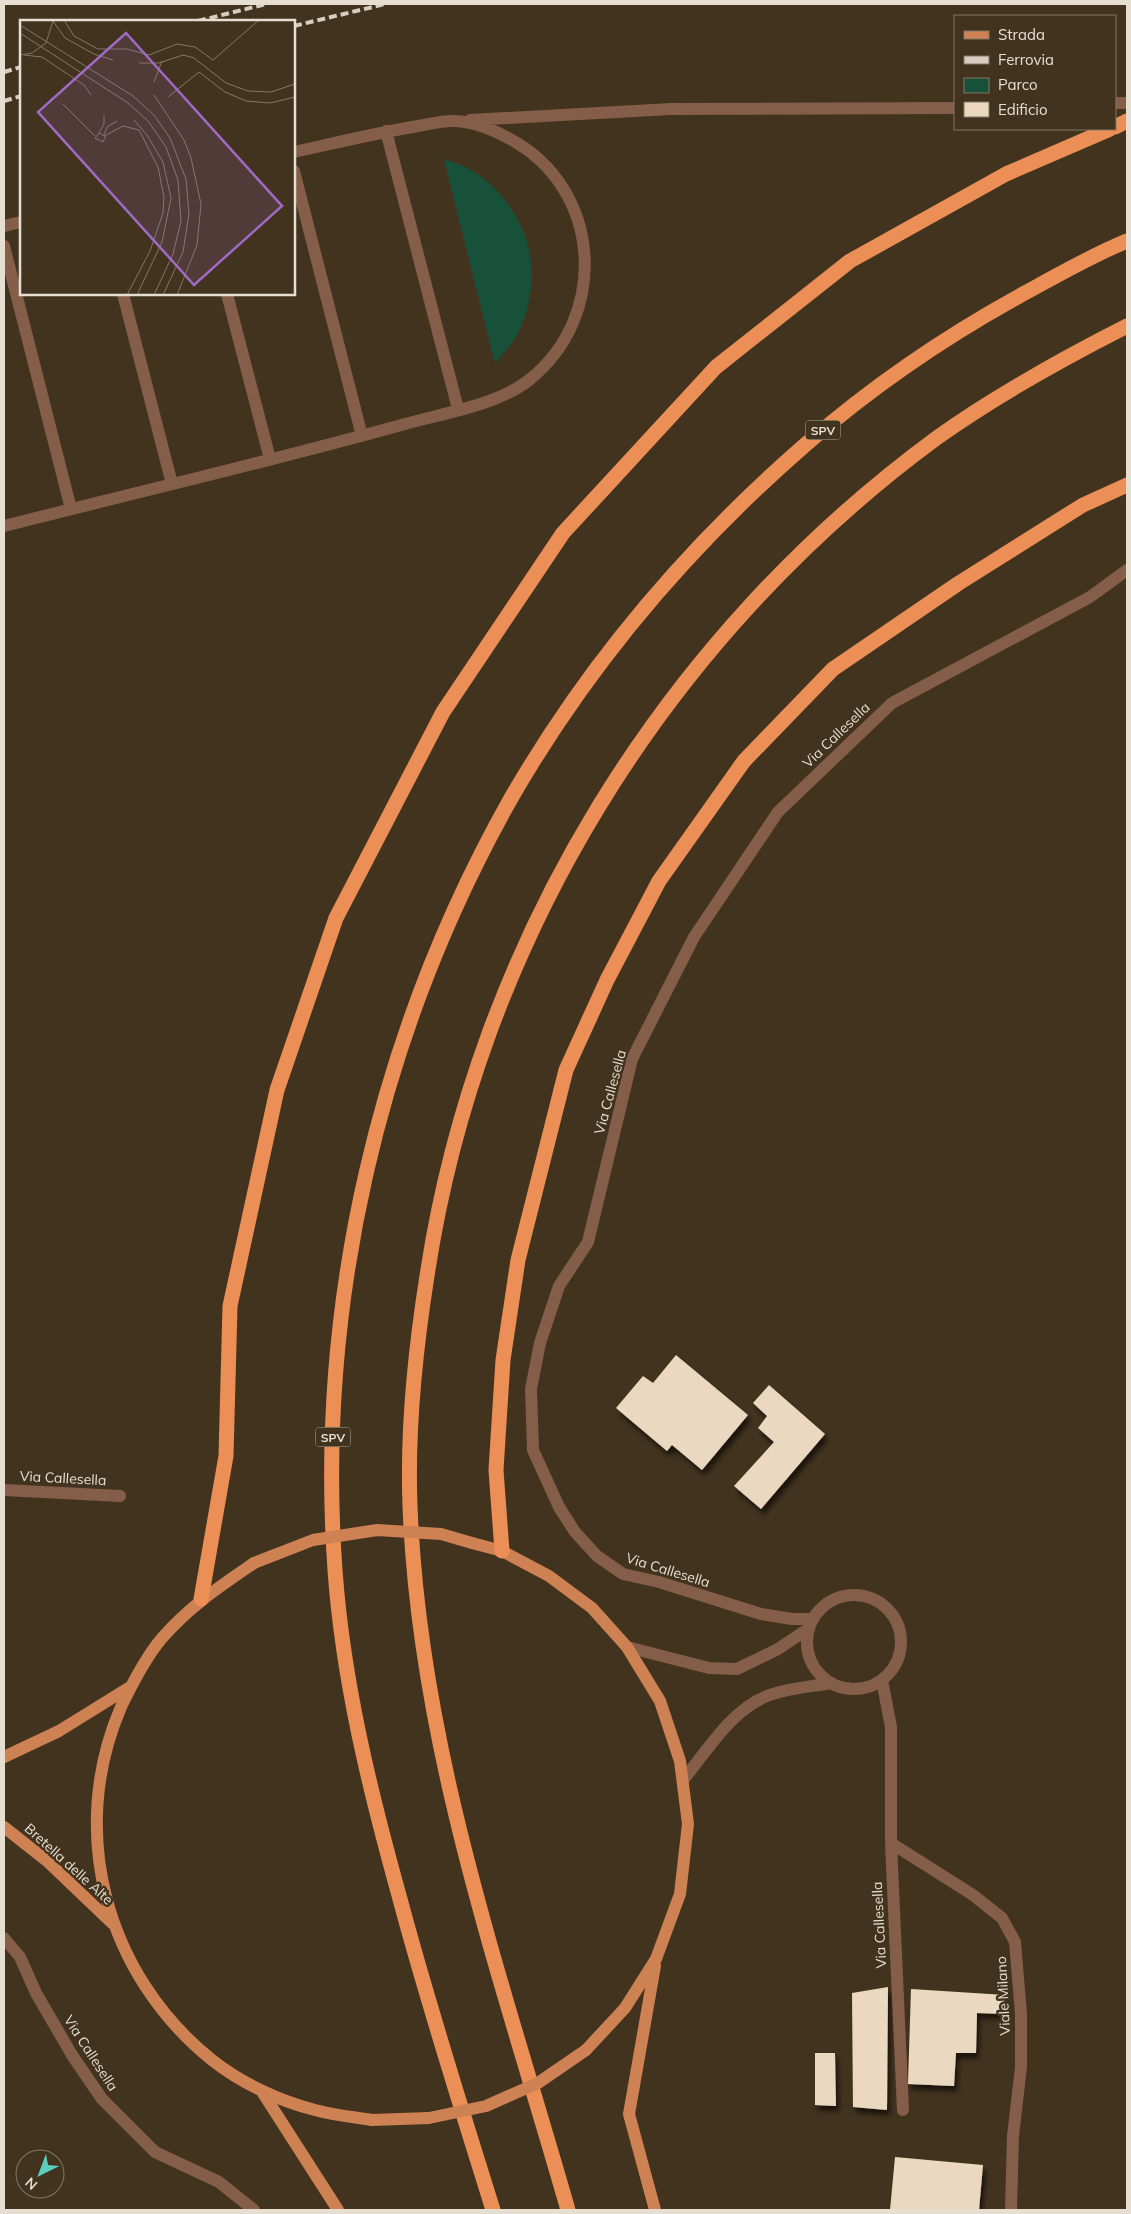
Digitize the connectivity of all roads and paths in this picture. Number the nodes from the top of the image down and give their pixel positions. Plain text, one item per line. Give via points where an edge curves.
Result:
1 (954, 108) edge
2 (454, 120) junction
3 (1108, 130) edge
4 (386, 131) junction
5 (295, 152) edge
6 (295, 175) edge
7 (20, 222) edge
8 (4, 226) edge
9 (1127, 241) edge
10 (4, 246) edge
11 (124, 295) edge
12 (227, 295) edge
13 (1127, 326) edge
14 (458, 409) junction
15 (362, 436) junction
16 (270, 459) junction
17 (172, 484) junction
18 (1127, 484) edge
19 (71, 509) junction
20 (4, 526) edge
21 (1127, 570) edge
22 (4, 1490) edge
23 (120, 1496) dead end
24 (502, 1552) junction
25 (201, 1599) junction
26 (810, 1624) junction
27 (627, 1647) junction
28 (882, 1680) junction
29 (831, 1683) junction
30 (130, 1686) junction
31 (4, 1757) edge
32 (684, 1780) junction
33 (4, 1827) edge
34 (891, 1843) junction
35 (113, 1924) junction
36 (4, 1938) edge
37 (656, 1959) junction
38 (261, 2090) junction
39 (903, 2110) dead end
40 (254, 2210) edge
41 (338, 2210) edge
42 (493, 2210) edge
43 (568, 2210) edge
44 (655, 2210) edge
45 (1011, 2210) edge

1 - 2 street via 671,109
2 - 4 street
2 - 14 street via 492,130 526,148 554,174 574,207 585,244 585,283 575,320 556,354 529,381 495,400
3 - 25 highway via 1006,174 850,261 716,367 563,533 443,712 336,918 277,1090 230,1306 226,1456
4 - 5 street
4 - 14 street
6 - 15 street
7 - 8 street
9 - 42 highway, SPV via 1001,306 886,380 798,451 706,538 605,658 511,800 448,928 396,1062 361,1193 347,1267 335,1400 332,1524 336,1578 348,1673 375,1809 443,2050
10 - 19 street
11 - 17 street
12 - 16 street
13 - 43 highway via 1006,393 940,436 819,536 737,619 668,702 617,775 576,844 553,885 506,988 476,1068 435,1218 415,1362 409,1456 417,1603 432,1706 457,1823
14 - 15 street
15 - 16 street
16 - 17 street
17 - 19 street
18 - 24 highway via 1075,510 832,669 744,761 658,881 606,980 566,1070 518,1260 503,1360 496,1470
19 - 20 street
21 - 26 street, Via Callesella via 1090,597 892,703 778,812 694,937 632,1059 588,1242 559,1286 540,1343 531,1389 533,1450 559,1507 575,1532 597,1556 623,1574 761,1614
22 - 23 street, Via Callesella
24 - 25 main road, bridge via 441,1534 377,1530 313,1540 254,1563
24 - 27 main road via 550,1576 592,1608
25 - 30 main road via 161,1639
26 - 27 street via 778,1649 737,1669 710,1668
26 - 28 street via 818,1610 830,1600 846,1595 862,1594 889,1610 898,1623 902,1639 900,1655
26 - 29 street via 806,1644 810,1660 818,1674
27 - 32 main road via 660,1701
28 - 29 street via 857,1689
28 - 34 street, Via Callesella via 891,1727
29 - 32 street via 774,1694 743,1709
30 - 31 main road via 59,1731
30 - 35 main road via 111,1732 98,1799 96,1828 101,1877
32 - 37 main road via 688,1824 680,1894
33 - 35 main road, Bretella delle Alte via 47,1861
34 - 39 street, Via Callesella
34 - 45 street, Viale Milano via 973,1895 1002,1918 1015,1942 1021,2014 1021,2067 1013,2136
35 - 38 main road via 138,1975 171,2021 213,2060
36 - 40 street, Via Callesella via 20,1957 36,1993 102,2099 155,2152 219,2182
37 - 38 main road, bridge via 625,2008 586,2050 538,2083 486,2106 430,2118 372,2120 315,2110
37 - 44 main road via 629,2114
38 - 41 main road

